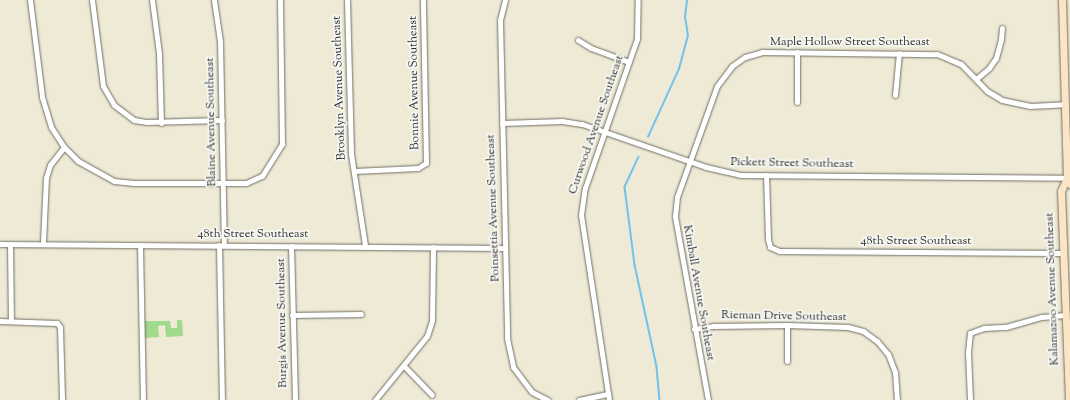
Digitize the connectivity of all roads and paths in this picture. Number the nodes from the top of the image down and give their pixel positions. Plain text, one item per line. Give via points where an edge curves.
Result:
1 (30, 0) edge
2 (92, 0) edge
3 (152, 0) edge
4 (214, 0) edge
5 (280, 0) edge
6 (347, 0) edge
7 (423, 0) edge
8 (505, 0) edge
9 (638, 0) edge
10 (1062, 0) edge
11 (1002, 28) dead end
12 (1066, 32) edge
13 (578, 40) dead end
14 (797, 52) junction
15 (899, 53) junction
16 (739, 60) joint
17 (629, 62) junction
18 (976, 79) junction
19 (895, 95) dead end
20 (797, 102) dead end
21 (1064, 104) junction
22 (222, 120) junction
23 (162, 123) junction
24 (502, 123) junction
25 (604, 131) junction
26 (64, 147) junction
27 (690, 162) junction
28 (354, 171) junction
29 (766, 175) junction
30 (1068, 181) edge
31 (223, 182) junction
32 (43, 243) junction
33 (0, 244) edge
34 (10, 244) junction
35 (140, 245) junction
36 (222, 245) junction
37 (291, 246) junction
38 (365, 246) junction
39 (433, 247) junction
40 (505, 248) junction
41 (1063, 254) junction
42 (361, 314) dead end
43 (292, 315) junction
44 (1068, 316) edge
45 (0, 321) edge
46 (11, 321) junction
47 (787, 325) junction
48 (694, 329) junction
49 (787, 361) dead end
50 (404, 366) junction
51 (1069, 387) edge
52 (608, 394) junction
53 (432, 395) dead end
54 (62, 400) edge
55 (143, 400) edge
56 (222, 400) edge
57 (295, 400) edge
58 (375, 400) edge
59 (548, 400) edge
60 (580, 400) edge
61 (609, 400) edge
62 (708, 400) edge
63 (897, 400) edge
64 (970, 400) edge
65 (1068, 400) edge

1 - 26 street via 44,112
2 - 23 street via 101,74 108,96 114,105 134,120
3 - 23 street via 160,54
4 - 22 street, Blaine Avenue Southeast via 220,41
5 - 31 street via 282,144 262,176 246,183
6 - 28 street, Brooklyn Avenue Southeast via 351,154
7 - 28 street, Bonnie Avenue Southeast via 426,163 418,168
8 - 24 street, Poinsettia Avenue Southeast via 500,20
9 - 17 street, Curwood Avenue Southeast via 637,39
10 - 12 main road, Kalamazoo Avenue Southeast
11 - 18 street via 1000,46 994,60
12 - 21 main road, Kalamazoo Avenue Southeast
13 - 17 street via 591,48
14 - 15 street, Maple Hollow Street Southeast
14 - 16 street, Maple Hollow Street Southeast via 763,52
14 - 20 street
15 - 18 street, Maple Hollow Street Southeast via 950,57
15 - 19 street
16 - 27 street, Kimball Avenue Southeast via 726,70 717,86
17 - 25 street, Curwood Avenue Southeast
18 - 21 street, Maple Hollow Street Southeast via 987,91 1007,102 1030,106
21 - 30 main road, Kalamazoo Avenue Southeast
22 - 23 street
22 - 31 street, Blaine Avenue Southeast
24 - 25 street, Pickett Street Southeast via 562,121
24 - 40 street, Poinsettia Avenue Southeast
25 - 27 street, Pickett Street Southeast
25 - 52 street, Curwood Avenue Southeast via 585,188 581,215
26 - 31 street via 88,168 116,181
26 - 32 street via 50,165 46,178
27 - 29 street, Pickett Street Southeast via 729,173
27 - 48 street, Kimball Avenue Southeast via 677,197 674,216
28 - 38 street, Brooklyn Avenue Southeast
29 - 30 street, Pickett Street Southeast
29 - 41 street, 48th Street Southeast via 770,247 785,252
30 - 41 main road, Kalamazoo Avenue Southeast via 1061,191
31 - 36 street, Blaine Avenue Southeast
32 - 34 street, 48th Street Southeast
32 - 35 street, 48th Street Southeast
33 - 34 street, 48th Street Southeast
34 - 46 street
35 - 36 street, 48th Street Southeast
35 - 55 street
36 - 37 street, 48th Street Southeast
36 - 56 street, Blaine Avenue Southeast
37 - 38 street, 48th Street Southeast
37 - 43 street, Burgis Avenue Southeast
38 - 39 street, 48th Street Southeast
39 - 40 street, 48th Street Southeast
39 - 50 street via 432,321 427,336
40 - 59 street, Poinsettia Avenue Southeast via 507,338 513,367 532,392
41 - 44 main road, Kalamazoo Avenue Southeast
42 - 43 street
43 - 57 street, Burgis Avenue Southeast
44 - 51 main road, Kalamazoo Avenue Southeast
44 - 64 street via 1042,317 970,333
45 - 46 street
46 - 54 street via 57,323 60,327
47 - 48 street, Rieman Drive Southeast via 714,326
47 - 49 street
47 - 63 street, Rieman Drive Southeast via 848,327 863,332 877,341 888,354 895,372
48 - 62 street, Kimball Avenue Southeast
50 - 53 street
50 - 58 street
51 - 65 main road, Kalamazoo Avenue Southeast
52 - 60 street
52 - 61 street, Curwood Avenue Southeast

